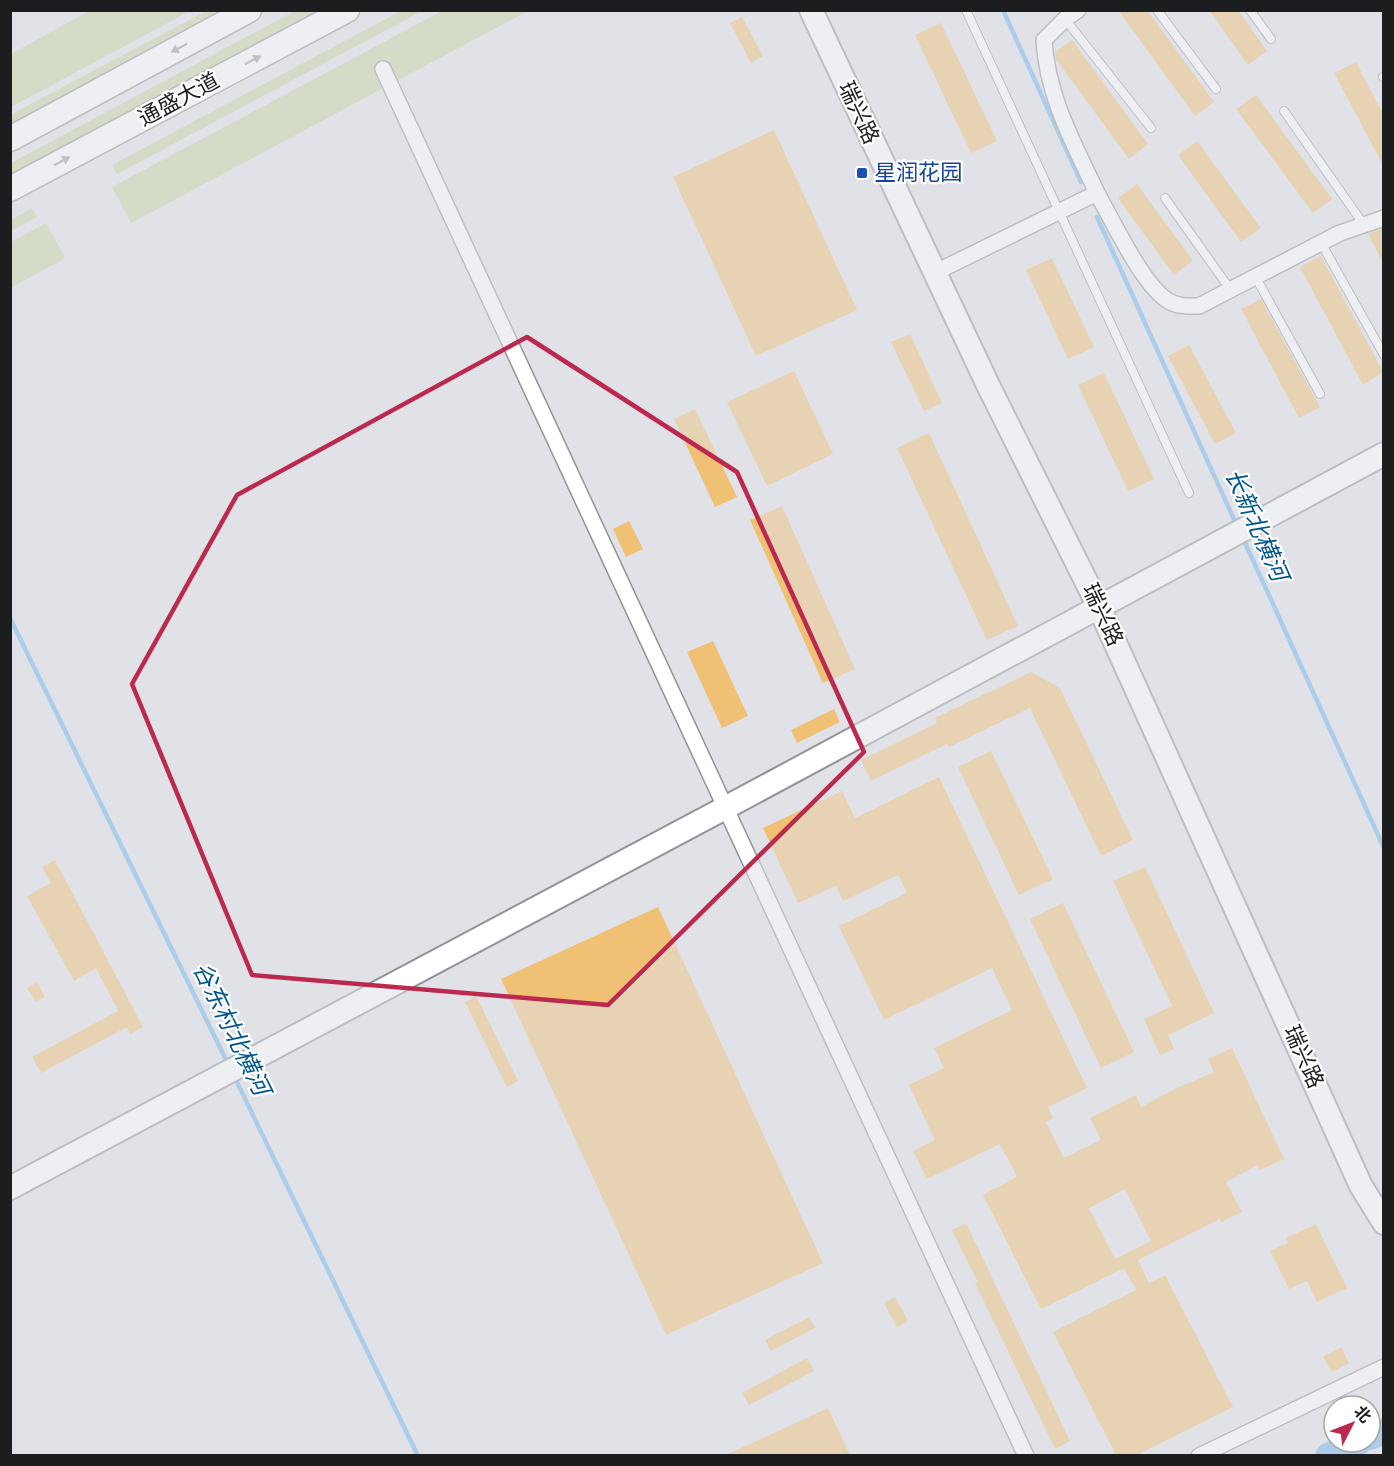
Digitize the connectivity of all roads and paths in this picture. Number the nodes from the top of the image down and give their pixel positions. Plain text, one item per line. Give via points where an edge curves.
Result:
1 (249, 10) edge
2 (347, 10) edge
3 (811, 10) edge
4 (966, 10) edge
5 (1157, 10) edge
6 (1250, 10) edge
7 (1072, 15) edge
8 (1271, 39) dead end
9 (383, 69) dead end
10 (1216, 89) dead end
11 (1284, 111) dead end
12 (1151, 128) dead end
13 (10, 139) edge
14 (10, 189) edge
15 (1097, 193) junction
16 (1166, 198) dead end
17 (1060, 212) junction
18 (1383, 218) edge
19 (1364, 225) junction
20 (1321, 243) junction
21 (934, 273) junction
22 (1255, 276) junction
23 (1230, 288) junction
24 (1383, 355) edge
25 (1320, 394) dead end
26 (1383, 454) edge
27 (1189, 493) dead end
28 (1099, 607) junction
29 (725, 808) junction
30 (10, 1188) edge
31 (1383, 1223) edge
32 (1383, 1367) edge
33 (1026, 1455) edge
34 (1199, 1455) edge

1 -> 13 main road, 通盛大道
14 -> 2 main road, 通盛大道
3 - 21 street, 瑞兴路
4 - 17 lane
5 - 10 lane
6 - 8 lane
7 - 12 lane
7 - 15 street via 1044,40 1045,65 1052,95
9 - 29 street
11 - 19 lane
15 - 17 street
15 - 23 street via 1148,281 1167,300 1181,306 1199,306
16 - 23 lane
17 - 21 street
17 - 27 lane
18 - 19 street
19 - 20 street
20 - 22 street
20 - 24 lane
21 - 28 street, 瑞兴路
22 - 23 street
22 - 25 lane
26 - 28 street
28 - 29 street
28 - 31 street, 瑞兴路 via 1361,1186
29 - 30 street
29 - 33 street
32 - 34 street

